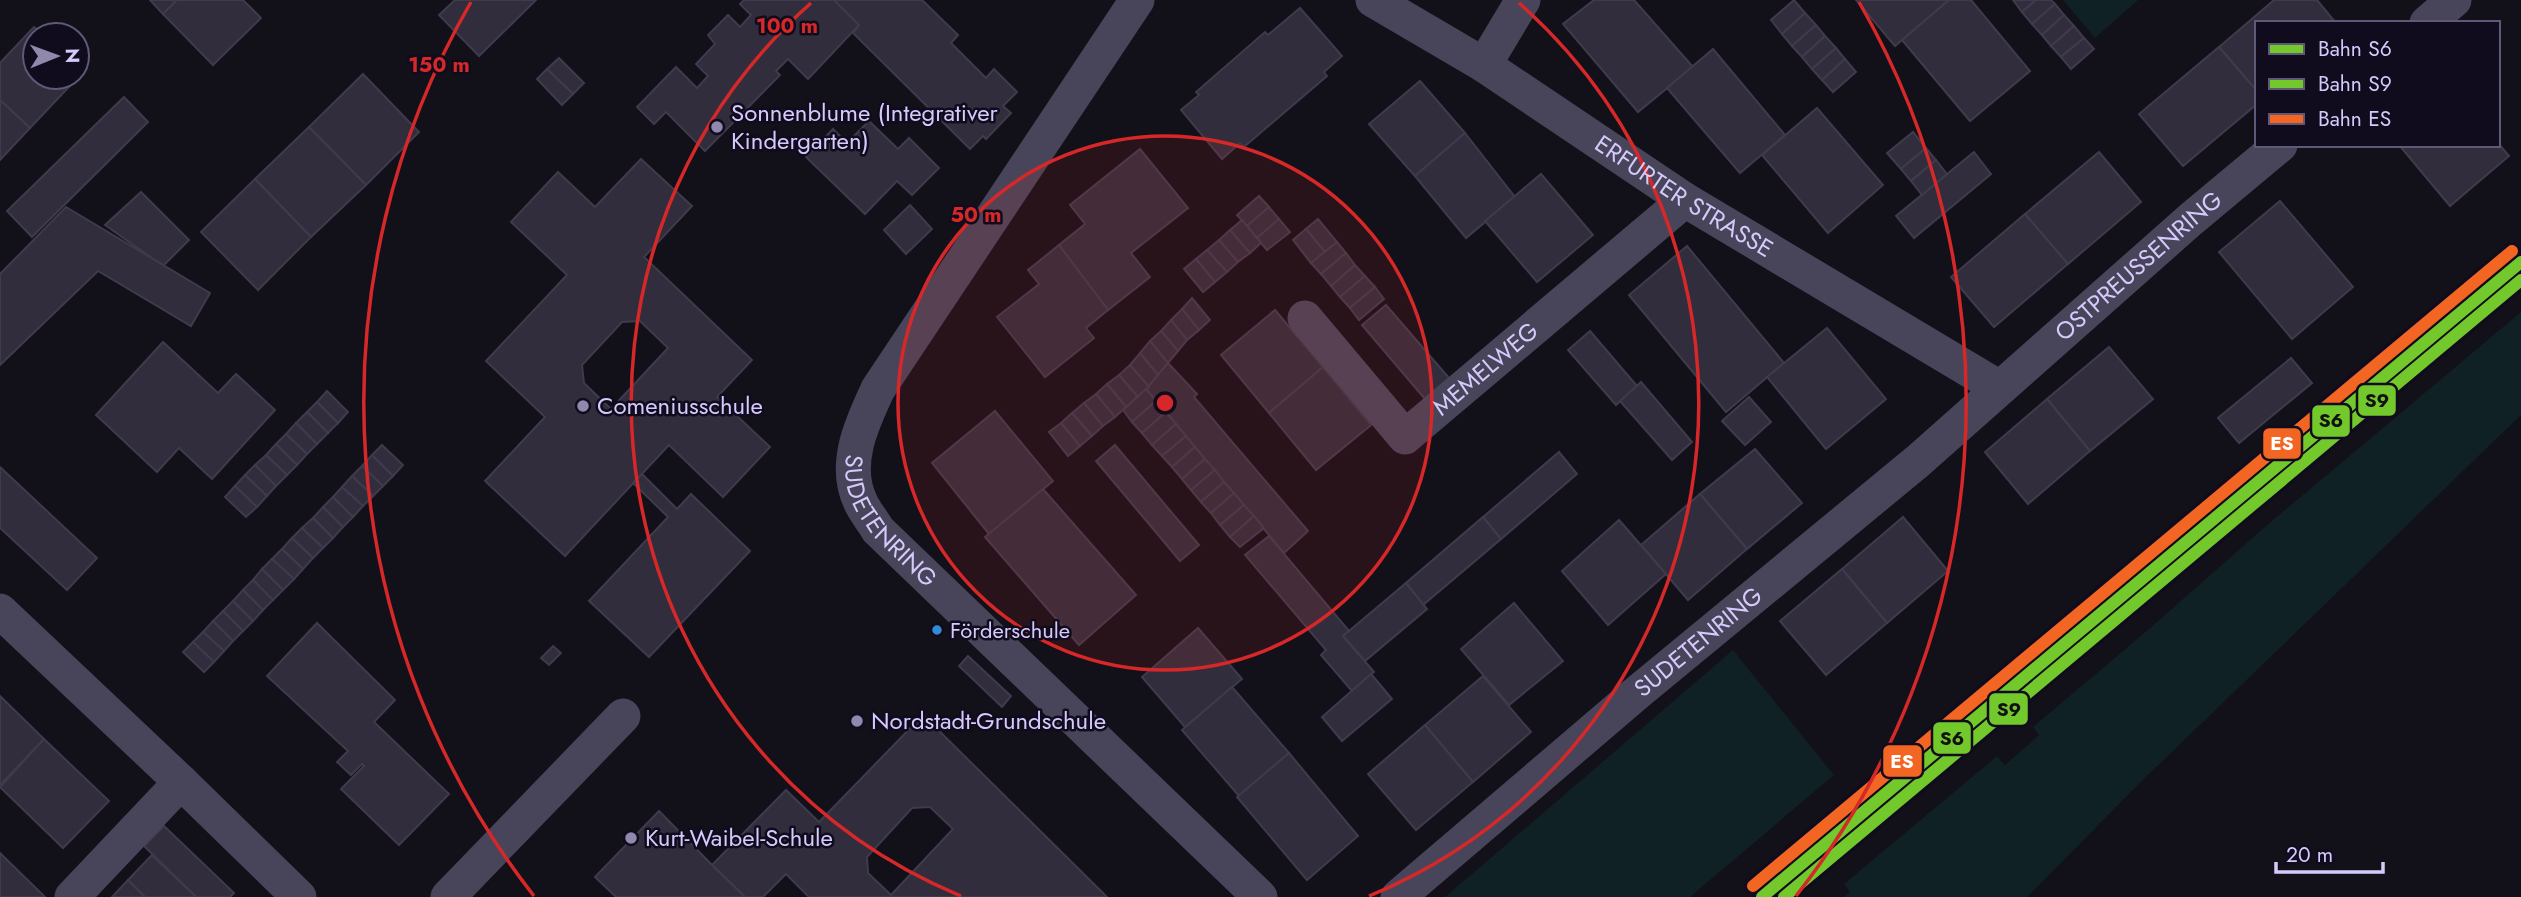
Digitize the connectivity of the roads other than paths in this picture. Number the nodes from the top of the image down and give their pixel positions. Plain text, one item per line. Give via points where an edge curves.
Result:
1 (1137, 0) edge
2 (1373, 0) edge
3 (1523, 0) edge
4 (2454, 0) edge
5 (2429, 21) edge
6 (1484, 65) junction
7 (2278, 147) edge
8 (1685, 200) junction
9 (1305, 318) dead end
10 (1998, 387) junction
11 (0, 611) edge
12 (623, 716) dead end
13 (181, 782) junction
14 (72, 897) edge
15 (299, 897) edge
16 (448, 897) edge
17 (1260, 897) edge
18 (1398, 897) edge

1 - 17 street, SUDETENRING via 878,389 862,424 852,464 859,501 878,530
2 - 6 street, ERFURTER STRASSE
3 - 6 street
4 - 5 street
6 - 8 street, ERFURTER STRASSE
7 - 10 street, OSTPREUSSENRING
8 - 9 street, MEMELWEG via 1405,437
8 - 10 street, ERFURTER STRASSE
10 - 18 street, SUDETENRING via 1918,461
11 - 13 street
12 - 16 street
13 - 14 street
13 - 15 street

